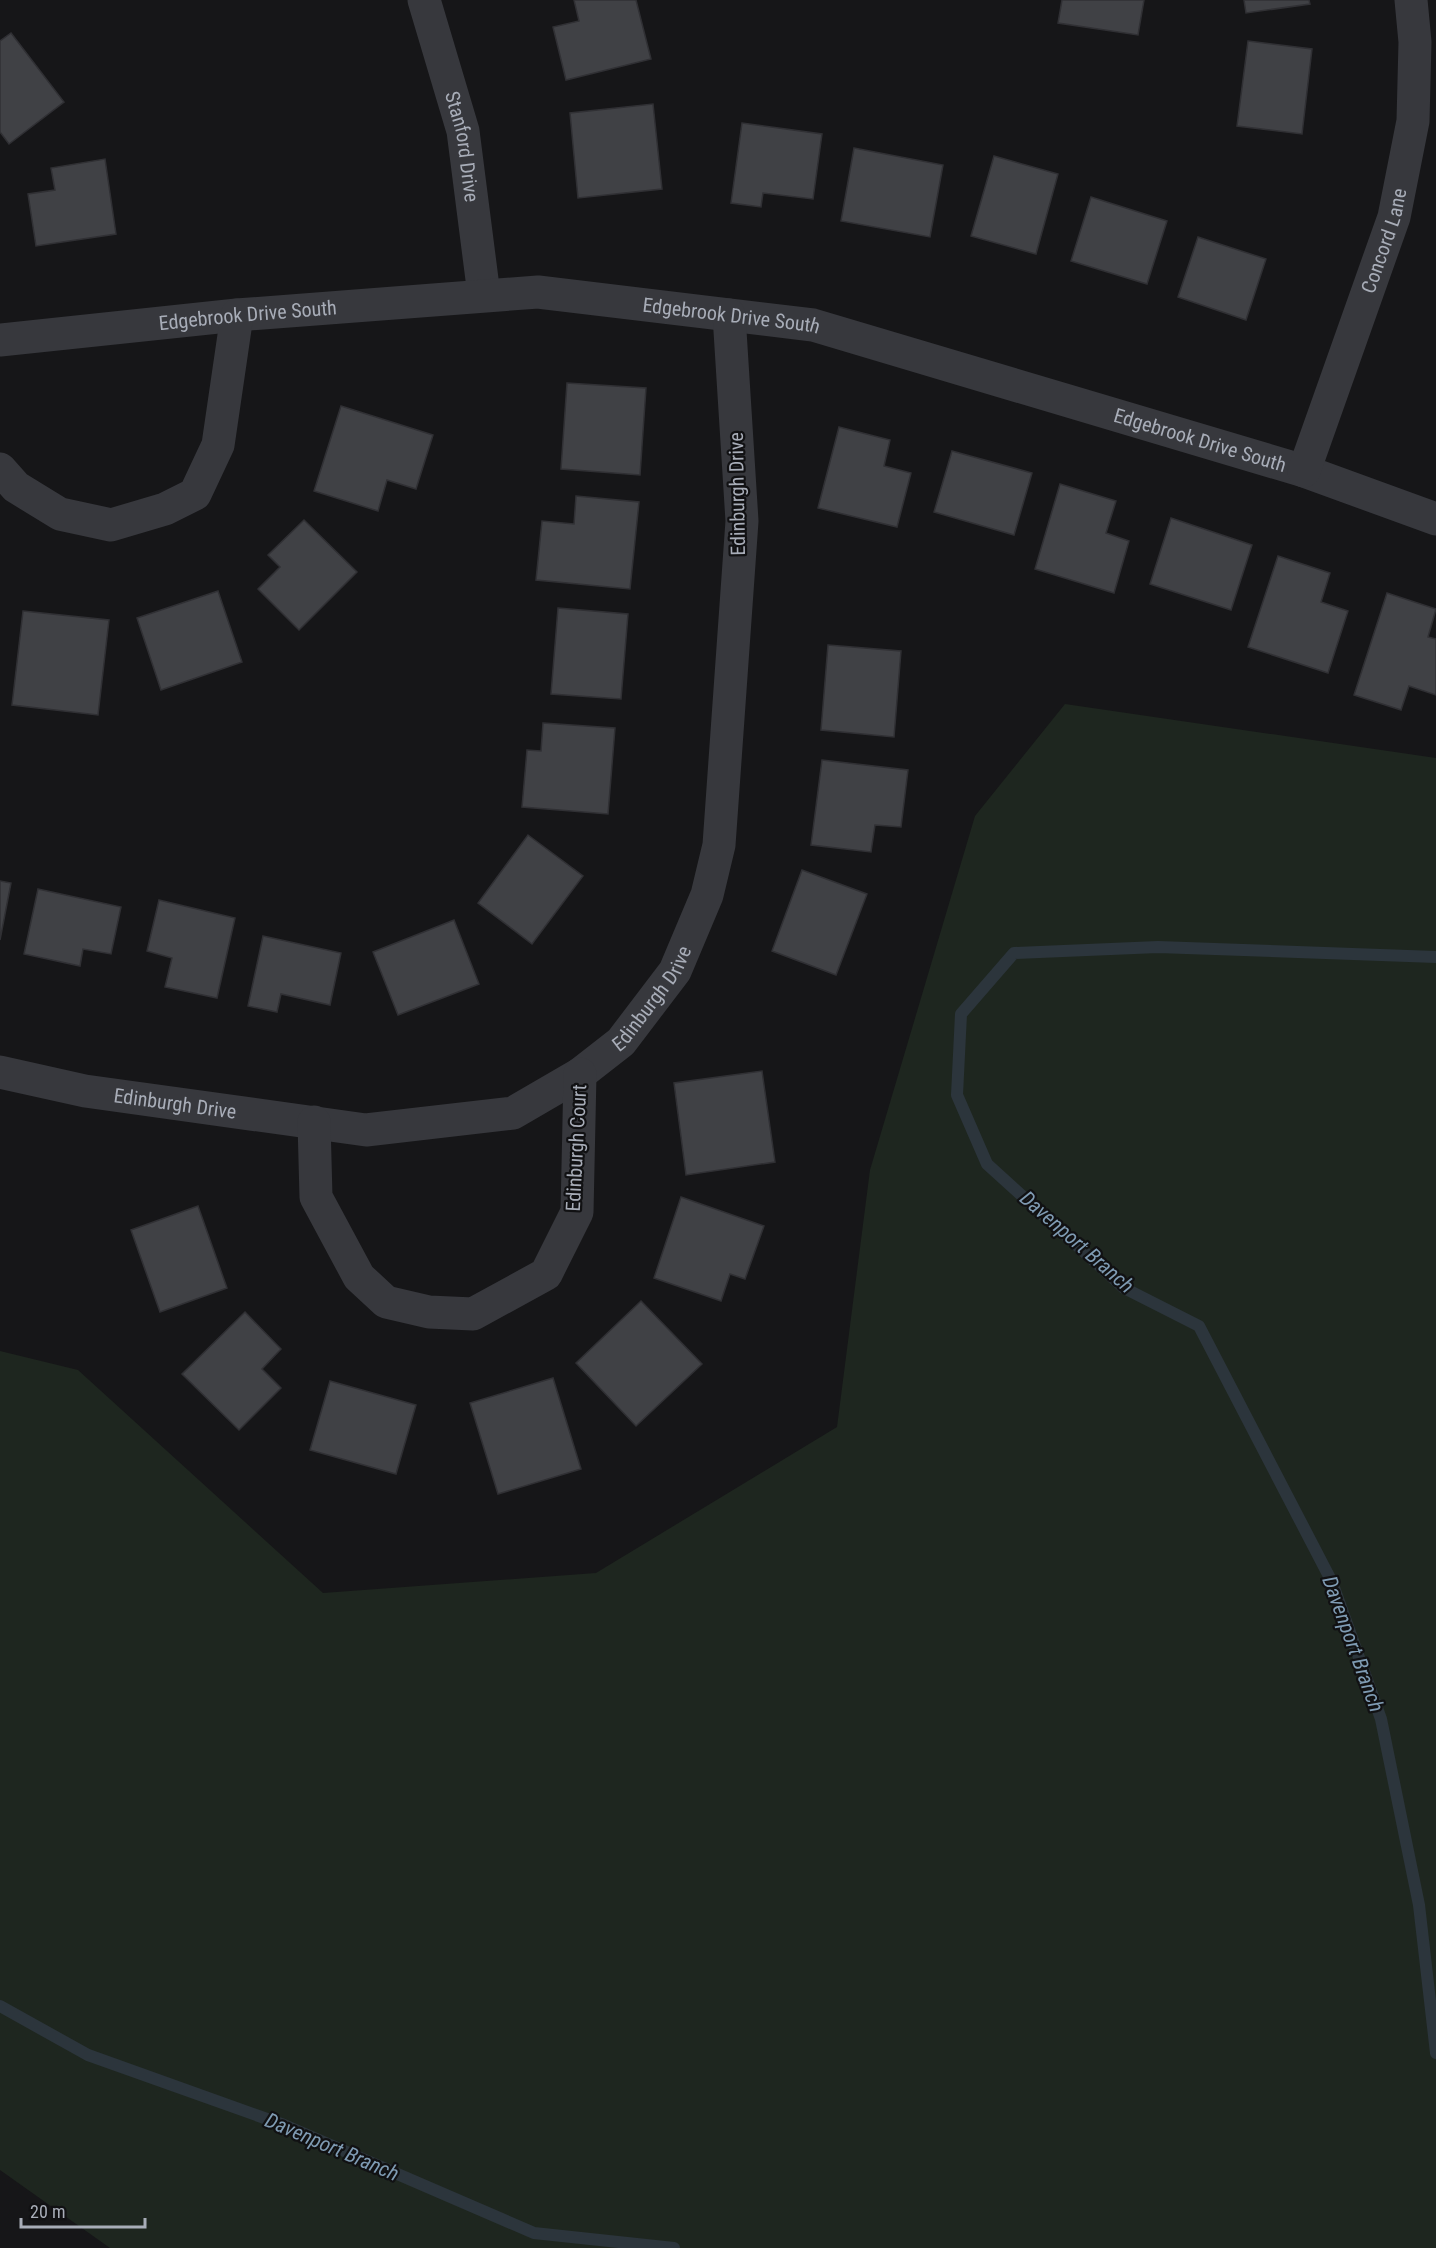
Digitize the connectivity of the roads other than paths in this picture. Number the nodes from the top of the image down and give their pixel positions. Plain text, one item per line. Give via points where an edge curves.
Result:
1 (424, 0) edge
2 (1411, 0) edge
3 (484, 295) junction
4 (237, 315) junction
5 (729, 315) junction
6 (0, 340) edge
7 (0, 468) edge
8 (1304, 471) junction
9 (1436, 519) edge
10 (0, 1072) edge
11 (580, 1074) junction
12 (314, 1122) junction

1 - 3 street, Stanford Drive via 463,131
2 - 8 street, Concord Lane via 1415,42 1413,122 1394,217
3 - 4 street, Edgebrook Drive South
3 - 5 street, Edgebrook Drive South via 538,292
4 - 6 street, Edgebrook Drive South
4 - 7 street via 218,445 195,494 165,509 111,525 60,514 16,487
5 - 8 street, Edgebrook Drive South via 813,325
5 - 11 street, Edinburgh Drive via 742,521 719,845 707,895 675,971 621,1042
8 - 9 street, Edgebrook Drive South
10 - 12 street, Edinburgh Drive via 85,1091
11 - 12 street, Edinburgh Drive via 513,1113 366,1130
11 - 12 street, Edinburgh Court via 577,1212 546,1274 473,1314 429,1312 386,1302 359,1277 316,1197

